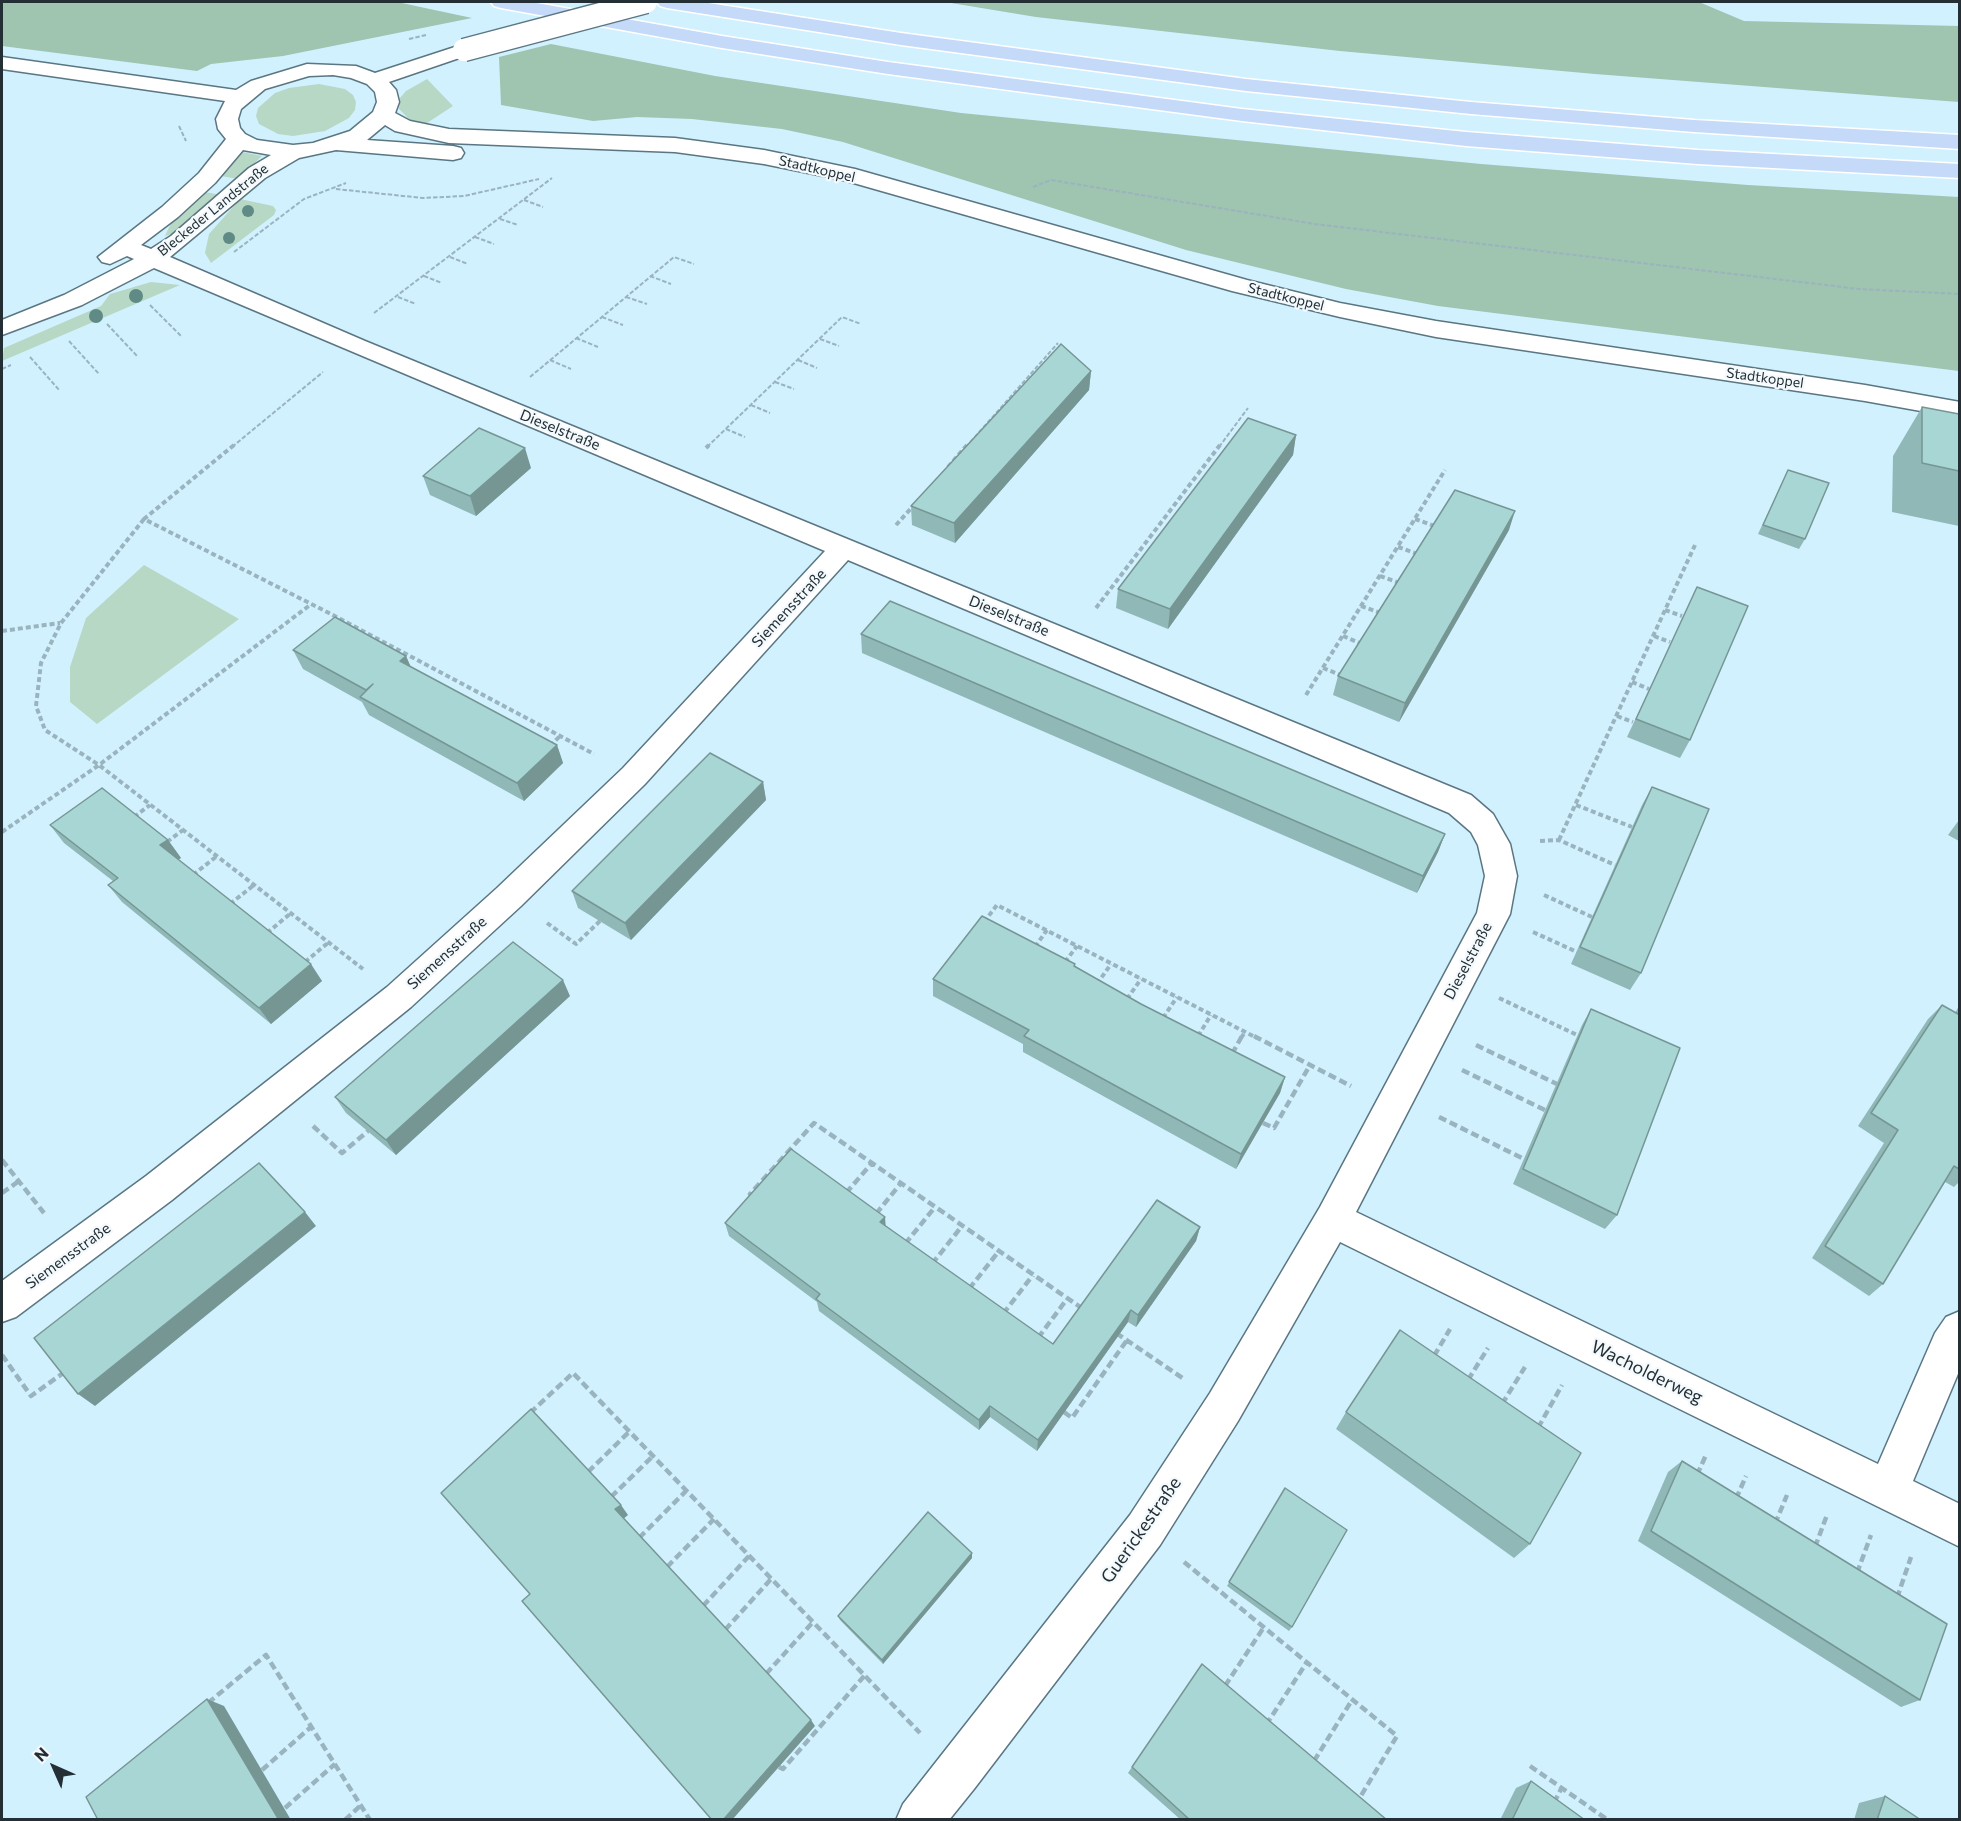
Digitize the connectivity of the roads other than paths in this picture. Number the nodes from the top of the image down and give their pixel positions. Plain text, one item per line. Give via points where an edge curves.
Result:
1 (501, 2) edge
2 (646, 2) edge
3 (667, 2) edge
4 (2, 63) edge
5 (374, 80) junction
6 (240, 97) junction
7 (383, 115) junction
8 (237, 139) junction
9 (1959, 141) edge
10 (339, 144) junction
11 (622, 144) junction
12 (293, 152) junction
13 (1959, 171) edge
14 (126, 247) junction
15 (154, 258) junction
16 (2, 319) edge
17 (2, 328) edge
18 (1959, 410) edge
19 (855, 552) junction
20 (1333, 1219) junction
21 (2, 1304) edge
22 (1959, 1330) edge
23 (1888, 1490) junction
24 (1944, 1518) edge
25 (919, 1820) edge

1 - 13 highway via 877,66 1242,115 1466,139
2 - 5 street, bridge via 464,50
3 - 9 highway via 901,39 1246,85 1530,113
4 - 6 street
5 - 6 street via 356,72 307,70 258,85
5 - 7 street via 385,90 388,102
6 - 8 street via 227,119
7 - 10 street via 373,126
7 - 11 street, Stadtkoppel via 403,126 449,136
8 - 12 street via 270,151
8 - 14 street, Bleckeder Landstraße via 207,178
10 - 11 street, Stadtkoppel via 477,154 561,152
10 - 12 street
11 - 18 street, Stadtkoppel via 675,145 753,155 847,174 1240,286 1340,310 1436,329
12 - 15 street, Bleckeder Landstraße via 257,173
14 - 15 street, Dieselstraße
14 - 16 street, Bleckeder Landstraße
15 - 17 street, Bleckeder Landstraße via 73,300
15 - 19 street, Dieselstraße
19 - 20 street, Dieselstraße via 1442,795 1482,823 1494,844 1501,876 1492,914
19 - 21 street, Siemensstraße via 634,776 399,997 280,1094
20 - 23 street, Wacholderweg
20 - 25 street, Guerickestraße via 1224,1407 1145,1530
22 - 23 street via 1948,1347
23 - 24 street, Wacholderweg

